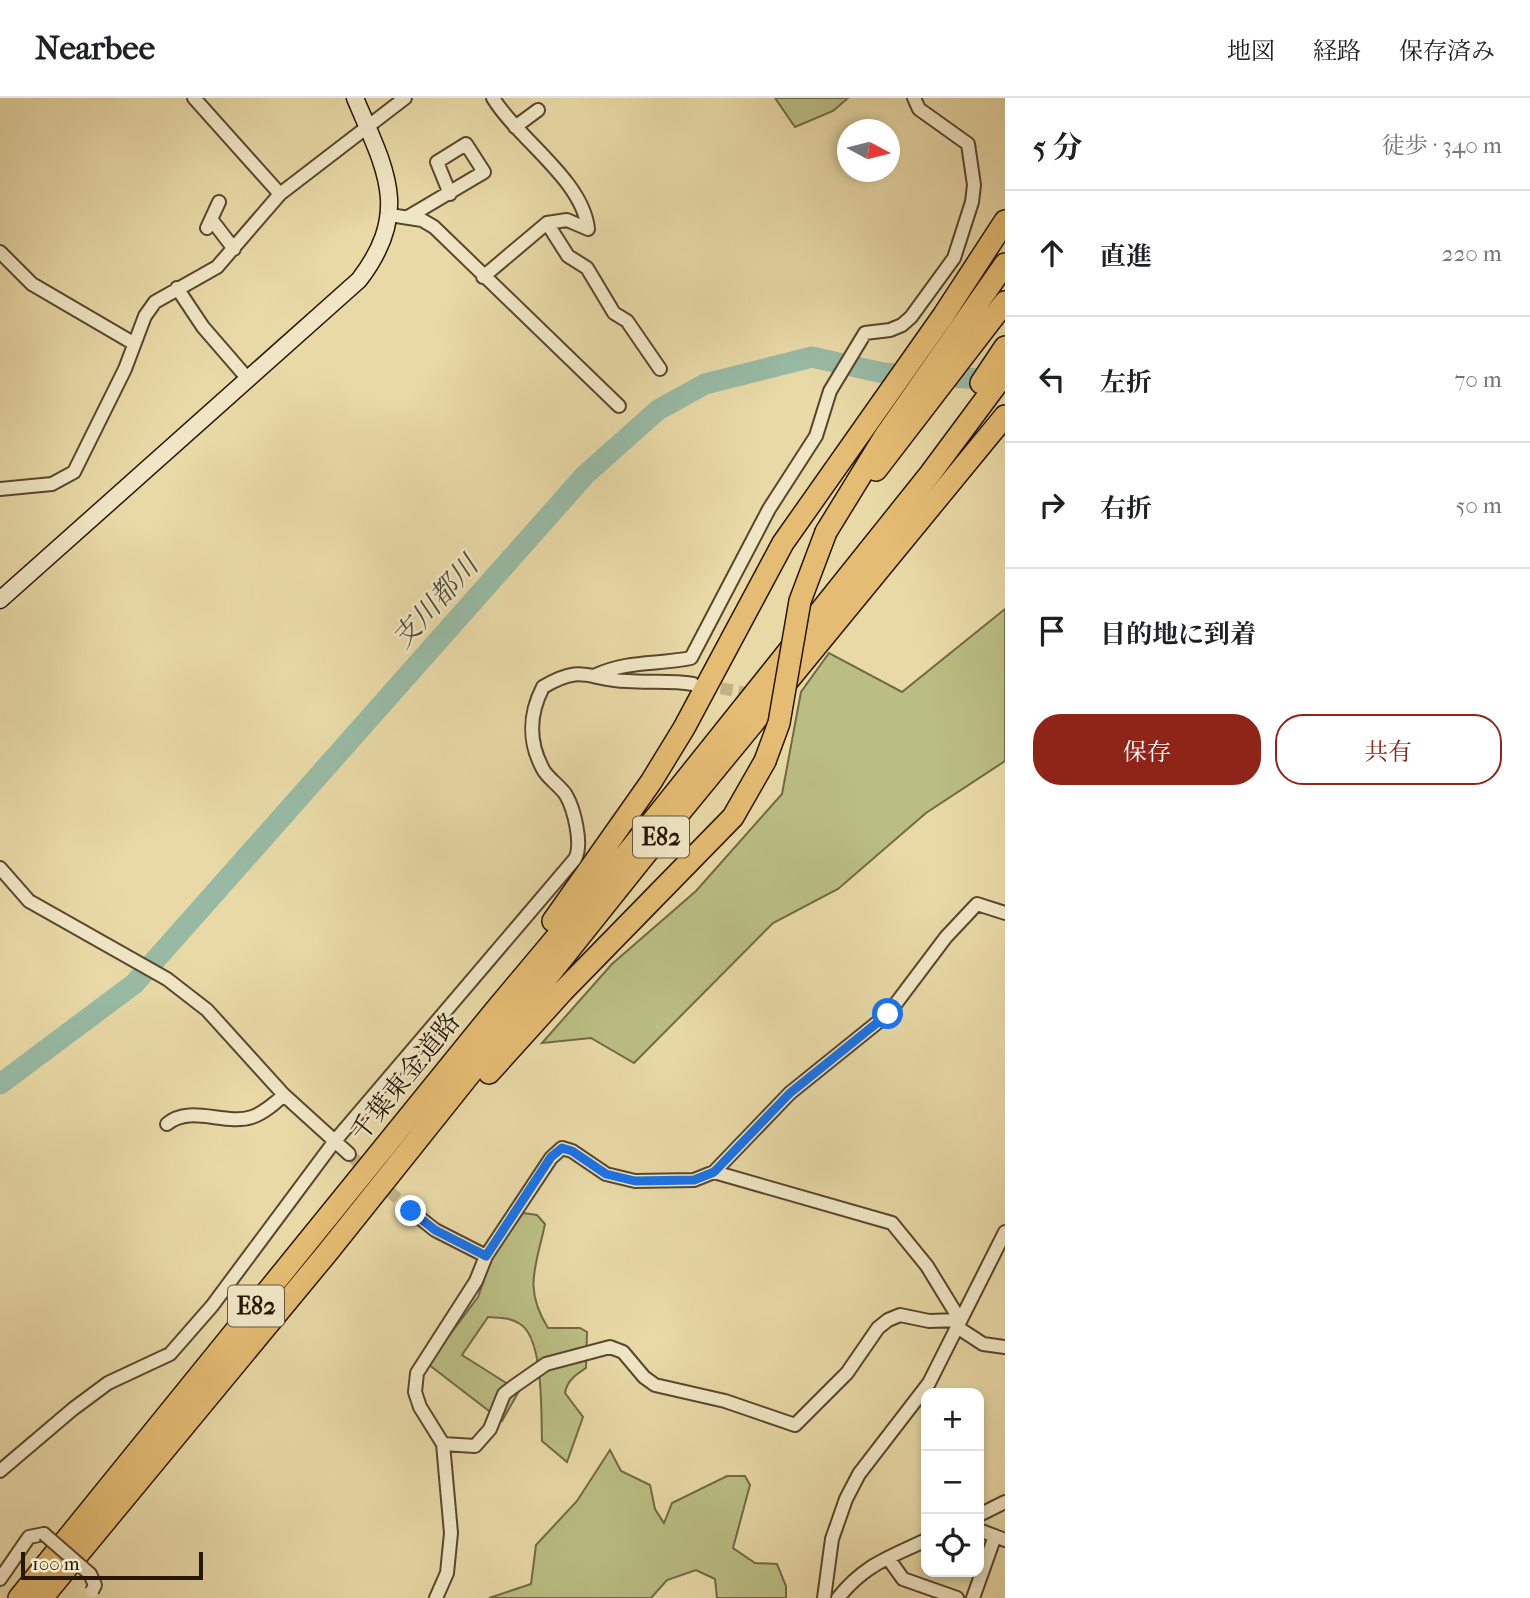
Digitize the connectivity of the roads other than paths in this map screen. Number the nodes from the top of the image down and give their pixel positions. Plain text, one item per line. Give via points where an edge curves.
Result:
1 (194, 98) edge
2 (355, 98) edge
3 (405, 98) edge
4 (493, 98) edge
5 (914, 98) edge
6 (538, 110) dead end
7 (368, 127) junction
8 (515, 127) junction
9 (280, 194) junction
10 (450, 194) dead end
11 (219, 202) dead end
12 (390, 215) junction
13 (408, 217) junction
14 (1005, 221) edge
15 (547, 223) junction
16 (234, 250) junction
17 (0, 253) edge
18 (1005, 264) edge
19 (483, 277) junction
20 (177, 288) junction
21 (1005, 302) edge
22 (133, 343) junction
23 (1005, 347) edge
24 (660, 369) dead end
25 (1005, 373) edge
26 (248, 379) junction
27 (619, 406) dead end
28 (964, 420) junction
29 (1002, 421) edge
30 (0, 489) edge
31 (826, 532) junction
32 (0, 600) edge
33 (596, 675) junction
34 (693, 684) tunnel mouth
35 (0, 868) edge
36 (1005, 912) edge
37 (493, 1013) junction
38 (284, 1095) junction
39 (167, 1124) dead end
40 (334, 1142) junction
41 (349, 1154) tunnel mouth
42 (714, 1172) junction
43 (411, 1211) tunnel mouth
44 (1005, 1232) edge
45 (327, 1253) junction
46 (486, 1256) junction
47 (959, 1323) junction
48 (1005, 1347) edge
49 (443, 1444) junction
50 (0, 1471) edge
51 (1005, 1502) edge
52 (981, 1514) edge
53 (1000, 1538) edge
54 (921, 1542) edge
55 (888, 1558) junction
56 (2, 1573) edge
57 (88, 1594) edge
58 (19, 1598) edge
59 (42, 1598) edge
60 (436, 1598) edge
61 (824, 1598) edge
62 (838, 1598) edge
63 (957, 1598) edge
64 (973, 1598) edge

1 - 9 street
2 - 7 street
3 - 7 street
4 - 8 street
5 - 33 street via 919,108 968,144 972,202 954,258 902,325 865,333 830,391 816,436 769,509 691,658 633,662
6 - 8 street
7 - 9 street
7 - 12 street via 387,179
8 - 15 street via 537,146 586,210 589,229 567,220
9 - 16 street
10 - 13 street
11 - 16 street via 209,224
12 - 13 street
12 - 26 street via 381,247 359,280
13 - 19 street via 434,227
14 - 37 highway via 783,543 651,782
15 - 19 street
15 - 24 street via 568,256 587,268 614,313 627,321
16 - 20 street via 217,267
17 - 22 street via 32,284
18 - 31 highway via 878,446
19 - 27 street
20 - 22 street via 155,303
20 - 26 street
21 - 31 highway, E82 via 927,408
22 - 30 street via 125,369 74,472 52,484
23 - 28 highway, E82
25 - 28 highway, E82
26 - 32 street
28 - 37 highway, 千葉東金道路 / E82 via 849,564 835,592
29 - 45 highway, E82
31 - 45 highway, E82, bridge via 800,601 779,723 765,761 733,817 563,992 382,1201
33 - 34 street via 616,681
33 - 40 street via 571,674 543,687 532,715 545,773 568,798 578,853
35 - 38 street via 29,901 167,979 207,1010
36 - 42 street via 977,904 888,1014 790,1093
37 - 58 highway, 千葉東金道路 / E82
38 - 39 street via 252,1118 182,1115
38 - 40 street
40 - 41 street
40 - 50 street via 212,1306 170,1354 108,1383
42 - 46 street via 694,1180 635,1181 606,1174 562,1148 551,1157
42 - 47 street via 892,1223 927,1266
43 - 46 street via 435,1230
44 - 47 street
45 - 59 highway, E82
46 - 49 street via 476,1281 416,1373 420,1407
47 - 48 street via 983,1344
47 - 49 street via 900,1315 888,1320 847,1373 795,1425 725,1401 655,1385 623,1352 610,1347 546,1364 513,1387 504,1394 490,1429 475,1446
47 - 61 street via 929,1383 859,1474 846,1499 832,1539
49 - 60 street via 451,1552
51 - 52 street
53 - 64 street
54 - 55 street
55 - 62 street via 856,1576
55 - 63 street via 903,1579
56 - 57 street, bridge via 29,1537 44,1535 90,1574 95,1585

